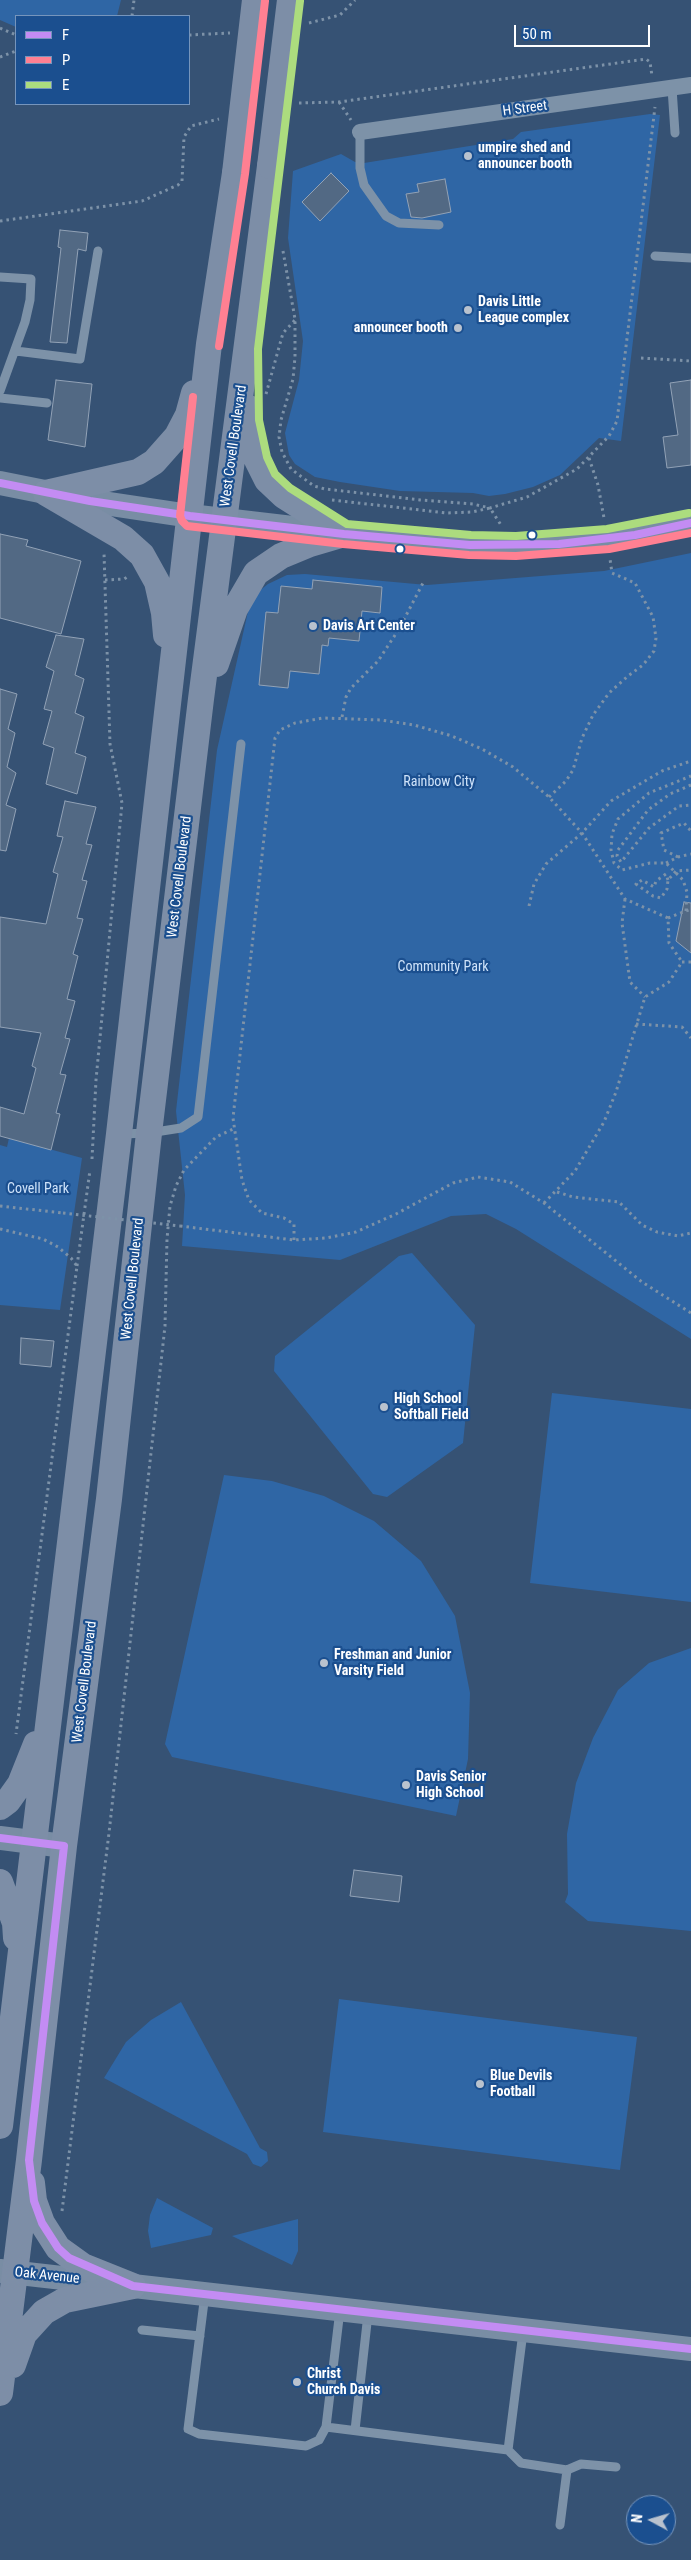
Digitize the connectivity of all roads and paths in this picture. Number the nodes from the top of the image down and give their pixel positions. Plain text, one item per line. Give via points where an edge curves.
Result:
1 (134, 0) edge
2 (255, 0) edge
3 (290, 0) edge
4 (132, 15) edge
5 (0, 28) edge
6 (15, 36) edge
7 (15, 51) edge
8 (0, 57) edge
9 (652, 80) dead end
10 (691, 86) edge
11 (672, 88) junction
12 (655, 102) dead end
13 (292, 105) dead end
14 (227, 117) dead end
15 (360, 132) joint
16 (675, 132) dead end
17 (0, 222) edge
18 (439, 225) dead end
19 (283, 250) dead end
20 (98, 251) dead end
21 (655, 256) dead end
22 (691, 258) edge
23 (0, 277) edge
24 (295, 320) junction
25 (209, 344) junction
26 (248, 348) junction
27 (16, 351) junction
28 (641, 358) dead end
29 (691, 361) edge
30 (0, 391) edge
31 (0, 398) edge
32 (265, 398) dead end
33 (47, 403) dead end
34 (590, 458) junction
35 (0, 483) edge
36 (46, 493) junction
37 (322, 499) dead end
38 (602, 507) dead end
39 (490, 508) junction
40 (190, 516) junction
41 (224, 520) junction
42 (691, 523) edge
43 (344, 534) junction
44 (104, 552) dead end
45 (611, 564) dead end
46 (131, 574) dead end
47 (105, 580) junction
48 (424, 581) dead end
49 (169, 688) junction
50 (201, 699) junction
51 (342, 717) junction
52 (241, 744) dead end
53 (691, 761) edge
54 (691, 776) edge
55 (691, 785) edge
56 (549, 797) junction
57 (691, 805) edge
58 (691, 831) edge
59 (582, 833) junction
60 (691, 854) edge
61 (678, 857) junction
62 (666, 863) junction
63 (691, 870) edge
64 (676, 871) junction
65 (668, 880) junction
66 (625, 899) junction
67 (529, 906) dead end
68 (691, 910) edge
69 (686, 911) junction
70 (668, 918) junction
71 (682, 962) junction
72 (691, 962) edge
73 (645, 997) junction
74 (636, 1024) junction
75 (691, 1038) edge
76 (234, 1129) junction
77 (149, 1133) junction
78 (118, 1134) junction
79 (557, 1192) junction
80 (544, 1203) junction
81 (0, 1206) edge
82 (0, 1229) edge
83 (691, 1233) edge
84 (294, 1240) junction
85 (76, 1266) junction
86 (691, 1313) edge
87 (52, 1696) junction
88 (16, 1735) dead end
89 (0, 1807) edge
90 (0, 1838) edge
91 (35, 1842) junction
92 (64, 1846) junction
93 (0, 1882) edge
94 (19, 1974) junction
95 (0, 2126) edge
96 (29, 2160) junction
97 (60, 2220) dead end
98 (7, 2272) edge
99 (133, 2286) junction
100 (205, 2294) junction
101 (341, 2309) junction
102 (368, 2312) junction
103 (142, 2330) dead end
104 (523, 2330) junction
105 (200, 2336) junction
106 (691, 2349) edge
107 (0, 2393) edge
108 (0, 2398) edge
109 (326, 2427) junction
110 (355, 2430) junction
111 (508, 2450) junction
112 (616, 2466) dead end
113 (566, 2470) junction
114 (560, 2525) dead end

1 - 4 path
2 - 25 main road, bridge via 235,173
3 - 26 main road, West Covell Boulevard, bridge
5 - 6 path
7 - 8 path
9 - 13 path via 650,62 646,59 339,102
10 - 11 street, H Street
11 - 15 street, H Street
11 - 16 lane
12 - 34 path via 620,405 617,421 609,436
14 - 17 path via 192,126 184,137 182,181 160,193 142,201
15 - 18 lane via 360,168 364,185 386,216 399,223
19 - 24 path
20 - 27 lane via 80,359
21 - 22 lane
23 - 27 lane via 31,280 30,300
24 - 32 path via 283,333
24 - 39 path via 293,379 280,420 279,437 282,452 292,470 314,486 325,489
25 - 36 main road via 188,415 177,436 154,462 138,472
25 - 40 main road
26 - 41 main road, West Covell Boulevard
26 - 43 main road via 249,421 257,460 267,480 284,496
27 - 30 lane
28 - 29 path
31 - 33 lane
34 - 38 path
34 - 39 path via 540,492
35 - 36 street
36 - 40 street
36 - 49 main road via 123,538 148,562 157,582 164,613
37 - 39 path via 447,513
40 - 41 street
40 - 49 main road
41 - 43 street
41 - 50 main road, West Covell Boulevard
42 - 43 street via 608,539 516,546
43 - 50 main road via 281,556 256,573 235,609
44 - 47 path
45 - 56 path via 616,576 631,580 638,587 656,628 654,650 643,666 609,693 593,715 573,770
46 - 47 path via 124,579
47 - 85 path via 110,744 122,803 96,1080 92,1160
48 - 51 path via 378,661 352,688
49 - 78 main road
50 - 77 main road, West Covell Boulevard
51 - 56 path via 414,725 452,736 513,768
51 - 76 path via 295,723 280,730 275,738
52 - 77 lane via 198,1117 181,1128
53 - 59 path via 635,785 611,801
54 - 62 path via 649,793 618,819 612,834 610,850 614,863 622,870 650,863
55 - 57 path via 670,794 648,810 618,850 621,862 649,828 678,806
56 - 59 path
58 - 61 path via 684,823 660,832 664,850
59 - 66 path
59 - 67 path via 546,864 534,884
60 - 61 path
61 - 62 path
62 - 64 path
63 - 64 path
64 - 65 path
64 - 69 path via 687,892
65 - 65 path via 661,898 636,884 642,880 654,887 656,881 666,874
66 - 70 path
66 - 73 path via 622,923 630,982
68 - 69 path
69 - 70 path
70 - 71 path via 669,943
71 - 72 path
71 - 73 path via 670,982
73 - 74 path
74 - 75 path via 682,1027
74 - 79 path via 604,1122 575,1171
76 - 84 path via 242,1180 250,1200 262,1213 294,1224
76 - 97 path via 216,1137 184,1170 170,1206 165,1326 109,1833
77 - 78 lane
77 - 92 main road, West Covell Boulevard via 109,1499
78 - 87 main road
79 - 80 path
79 - 83 path via 619,1202 642,1225 657,1232 678,1236
80 - 84 path via 510,1182 478,1177 453,1183 356,1232
80 - 86 path via 642,1282
81 - 84 path, bridge
82 - 85 path via 43,1239 71,1258
85 - 88 path
87 - 89 main road via 20,1784
87 - 91 main road
90 - 91 street
91 - 92 street
91 - 94 main road
92 - 96 main road, West Covell Boulevard
93 - 94 main road via 15,1923
94 - 95 main road
96 - 98 main road, West Covell Boulevard
96 - 99 main road via 34,2201 42,2224 58,2248 83,2266
98 - 99 street, Oak Avenue
98 - 107 main road, West Covell Boulevard
99 - 100 street, Oak Avenue
99 - 108 main road via 65,2300 44,2312 24,2334
100 - 101 street, Oak Avenue
100 - 105 lane
101 - 102 street, Oak Avenue
101 - 109 lane
102 - 104 street, Oak Avenue
102 - 110 lane
103 - 105 lane
104 - 106 street, Oak Avenue
104 - 111 lane
105 - 109 lane via 188,2428 199,2434 306,2446 319,2440
109 - 110 lane
110 - 111 lane
111 - 113 lane via 520,2463
112 - 113 lane via 582,2464
113 - 114 lane

